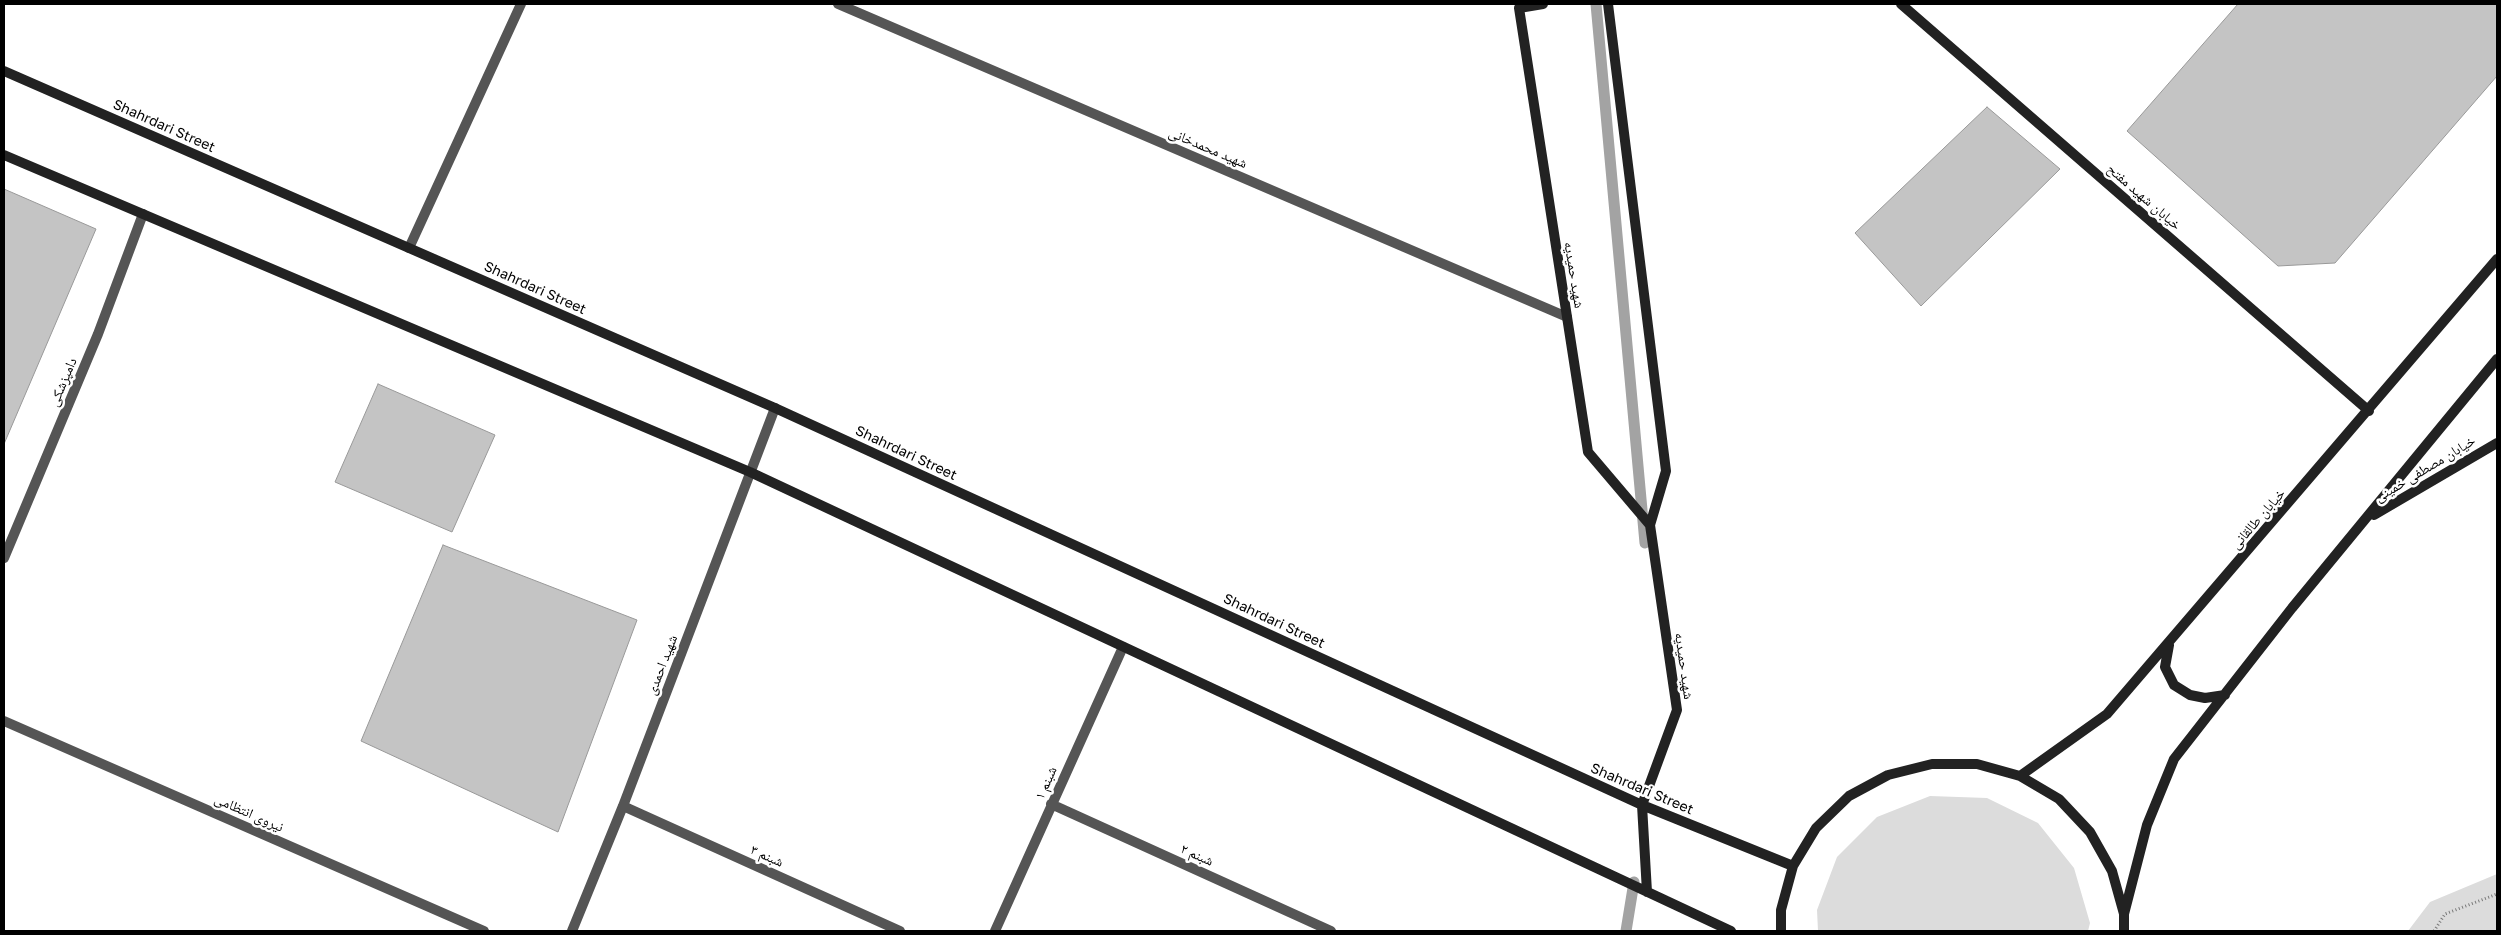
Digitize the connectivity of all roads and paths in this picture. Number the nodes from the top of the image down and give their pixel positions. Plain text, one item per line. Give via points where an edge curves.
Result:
1 (521, 4) edge
2 (838, 4) edge
3 (1543, 4) edge
4 (1608, 4) edge
5 (1901, 4) edge
6 (1516, 6) edge
7 (4, 71) edge
8 (4, 155) edge
9 (144, 214) junction
10 (409, 248) junction
11 (2497, 259) edge
12 (1567, 317) junction
13 (2497, 359) edge
14 (775, 408) junction
15 (2369, 411) junction
16 (2497, 443) edge
17 (750, 472) junction
18 (2367, 519) junction
19 (1650, 525) junction
20 (4, 558) edge
21 (2169, 644) junction
22 (1123, 647) junction
23 (2225, 695) junction
24 (4, 721) edge
25 (2020, 776) junction
26 (1052, 804) junction
27 (1642, 805) junction
28 (623, 806) junction
29 (1793, 866) junction
30 (1647, 892) junction
31 (2497, 894) edge
32 (2124, 914) junction
33 (484, 931) edge
34 (572, 931) edge
35 (900, 931) edge
36 (995, 931) edge
37 (1331, 931) edge
38 (1731, 931) edge
39 (1781, 931) edge
40 (2124, 931) edge
41 (2434, 931) edge

1 - 10 street
2 - 12 street, شهید محمدخانی
3 - 6 main road
4 - 19 main road, شهید حمیدیه via 1666,471
5 - 15 main road, خیابان شهید مفتح
6 - 12 main road, شهید حمیدیه
7 - 10 main road, Shahrdari Street
8 - 9 main road
9 - 17 main road
9 - 20 street, دامپزشکی via 98,334
10 - 14 main road, Shahrdari Street
11 - 15 main road, خیابان طالقانی
12 - 19 main road, شهید حمیدیه via 1588,452
13 - 18 main road
14 - 17 street, شهید احمدی
14 - 27 main road, Shahrdari Street
15 - 21 main road, خیابان طالقانی
16 - 18 main road, خیابان مصطفی خمینی
17 - 22 main road
17 - 28 street, شهید احمدی
18 - 23 main road
19 - 27 main road, شهید حمیدیه via 1677,710
21 - 23 main road via 2165,667 2174,685 2190,695 2205,698
21 - 25 main road, خیابان طالقانی via 2108,714
22 - 26 street, شبنم ۱
22 - 30 main road
23 - 32 main road via 2174,759 2147,825
24 - 33 street, نیروی انتظامی
25 - 29 main road via 1977,764 1932,764 1888,775 1849,796 1816,828
25 - 32 main road via 2059,799 2090,832 2112,871
26 - 36 street, شبنم ۱
26 - 37 street, شبنم ۲
27 - 29 main road, Shahrdari Street
27 - 30 main road
28 - 34 street, شهید احمدی
28 - 35 street, شبنم ۳
29 - 39 main road via 1781,910
30 - 38 main road
31 - 41 path via 2445,914
32 - 40 main road

